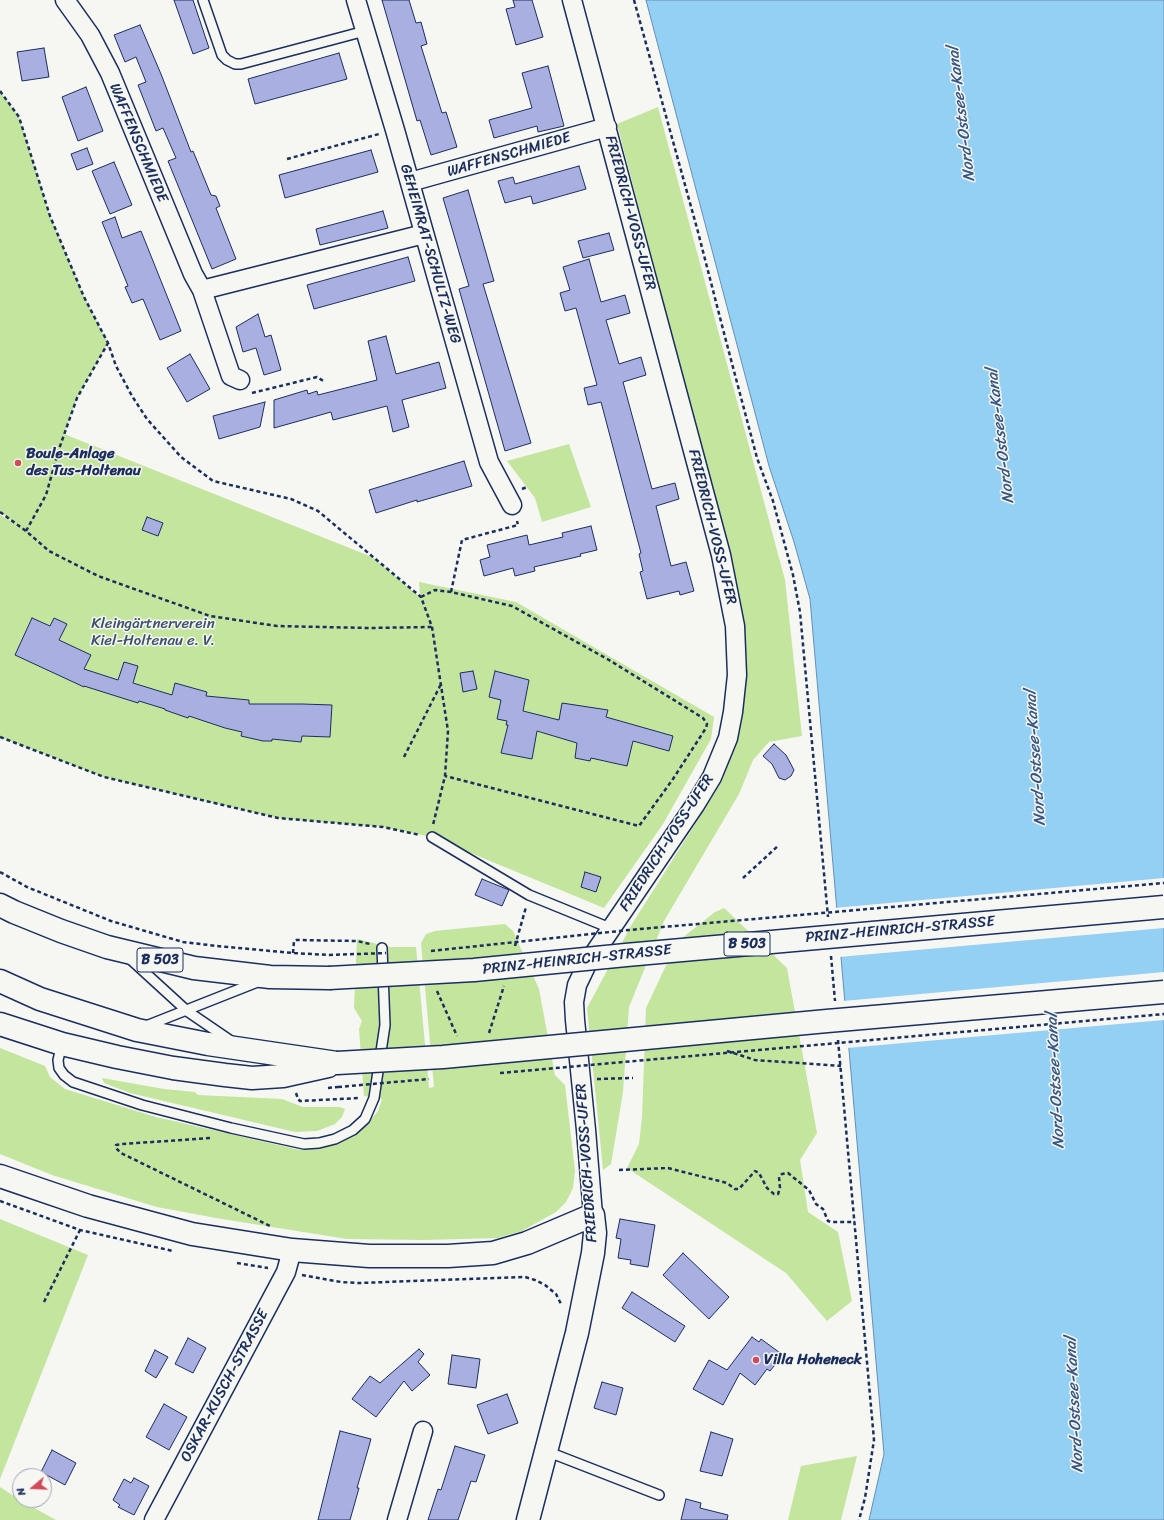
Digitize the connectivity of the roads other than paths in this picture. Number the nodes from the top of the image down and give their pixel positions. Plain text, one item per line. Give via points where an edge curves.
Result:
1 (65, 0) edge
2 (203, 0) edge
3 (356, 0) edge
4 (572, 0) edge
5 (365, 31) junction
6 (607, 127) junction
7 (410, 182) junction
8 (424, 234) junction
9 (202, 290) junction
10 (240, 380) road end
11 (512, 505) road end
12 (432, 837) road end
13 (0, 905) edge
14 (1164, 907) edge
15 (610, 928) junction
16 (386, 950) road end
17 (122, 951) junction
18 (270, 977) junction
19 (0, 981) edge
20 (1164, 992) edge
21 (187, 1011) junction
22 (0, 1024) edge
23 (137, 1030) junction
24 (62, 1044) junction
25 (244, 1050) junction
26 (337, 1063) junction
27 (0, 1176) edge
28 (592, 1211) junction
29 (292, 1250) junction
30 (423, 1430) dead end
31 (546, 1451) junction
32 (659, 1495) dead end
33 (154, 1520) edge
34 (397, 1520) edge
35 (528, 1520) edge

1 - 9 street, WAFFENSCHMIEDE via 90,35 110,74 192,274
2 - 5 lane via 222,55 235,64
3 - 5 street, GEHEIMRAT-SCHULTZ-WEG
4 - 6 street, FRIEDRICH-VOSS-UFER
5 - 7 street, GEHEIMRAT-SCHULTZ-WEG
6 - 7 street, WAFFENSCHMIEDE
6 - 15 street, FRIEDRICH-VOSS-UFER via 721,555 735,626 737,675 728,738 712,777
7 - 8 street, GEHEIMRAT-SCHULTZ-WEG
8 - 9 street
8 - 11 street, GEHEIMRAT-SCHULTZ-WEG via 489,462
9 - 10 street, WAFFENSCHMIEDE via 231,376
12 - 15 lane via 529,895
13 - 17 main road, PRINZ-HEINRICH-STRASSE / B 503 via 61,931
14 - 18 main road, PRINZ-HEINRICH-STRASSE / B 503, bridge via 626,954 474,970 329,978
15 - 28 street, FRIEDRICH-VOSS-UFER via 587,964 577,985 574,1002
16 - 24 lane via 384,1038 374,1098 365,1119 353,1130 334,1139 304,1144 142,1105 73,1082 60,1068 58,1060
17 - 18 main road, PRINZ-HEINRICH-STRASSE / B 503 via 194,968
17 - 21 lane
18 - 21 lane
19 - 23 main road via 40,999
20 - 26 main road, bridge via 443,1057
21 - 23 lane
21 - 25 lane
22 - 24 main road
23 - 25 main road
24 - 26 main road via 173,1068 252,1078 283,1076
25 - 26 main road
27 - 29 main road via 88,1206 192,1234
28 - 29 main road via 527,1243 493,1253 369,1256
28 - 31 main road, FRIEDRICH-VOSS-UFER via 595,1233 593,1253
29 - 33 street, OSKAR-KUSCH-STRASSE via 286,1272
30 - 34 street
31 - 32 lane
31 - 35 main road, FRIEDRICH-VOSS-UFER

